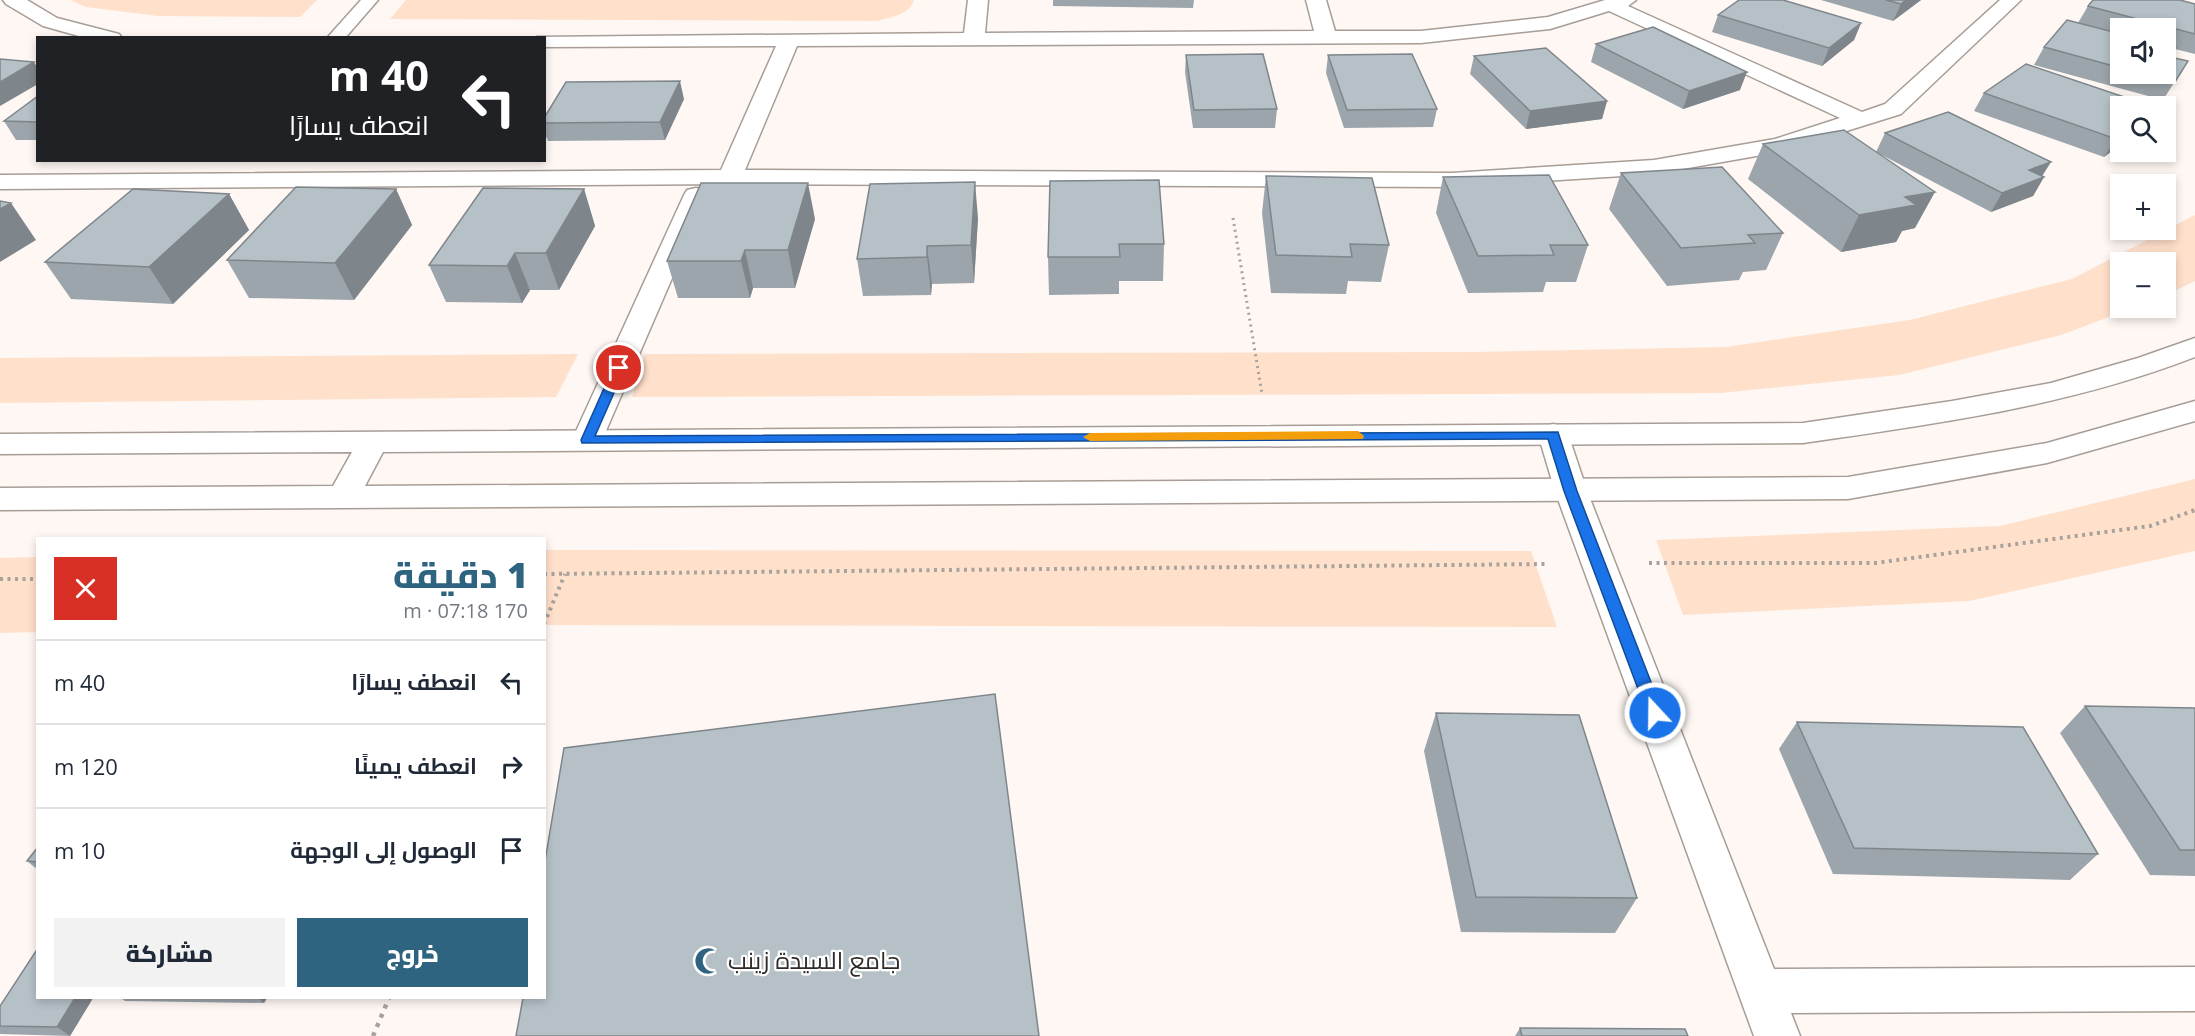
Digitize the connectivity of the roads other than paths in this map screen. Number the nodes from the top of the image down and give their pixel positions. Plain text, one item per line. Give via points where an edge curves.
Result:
1 (370, 0) edge
2 (978, 0) edge
3 (1316, 0) edge
4 (2011, 0) edge
5 (9, 2) edge
6 (1620, 3) edge
7 (104, 36) edge
8 (337, 36) edge
9 (1326, 37) junction
10 (974, 39) junction
11 (789, 40) junction
12 (546, 41) edge
13 (1860, 119) junction
14 (717, 177) junction
15 (0, 182) edge
16 (2195, 346) edge
17 (2195, 411) edge
18 (1553, 435) junction
19 (587, 440) junction
20 (373, 442) junction
21 (0, 444) edge
22 (1571, 491) junction
23 (343, 497) junction
24 (0, 499) edge
25 (2195, 989) edge
26 (1760, 991) junction
27 (1777, 1036) edge

1 - 8 lane
2 - 10 street
3 - 9 street
4 - 13 street via 1893,109
5 - 7 street via 50,22
6 - 9 street via 1550,23 1421,37
6 - 13 street
9 - 10 street
10 - 11 street
11 - 12 street
11 - 14 street
13 - 14 street via 1779,145 1654,167 1452,180
14 - 15 street
14 - 19 street
16 - 18 street via 2147,367 1986,406 1803,433
17 - 22 street via 2047,453 1848,488
18 - 19 street
18 - 22 street
19 - 20 street
20 - 21 street
20 - 23 street
22 - 23 street
22 - 26 street
23 - 24 street
25 - 26 street
26 - 27 street

